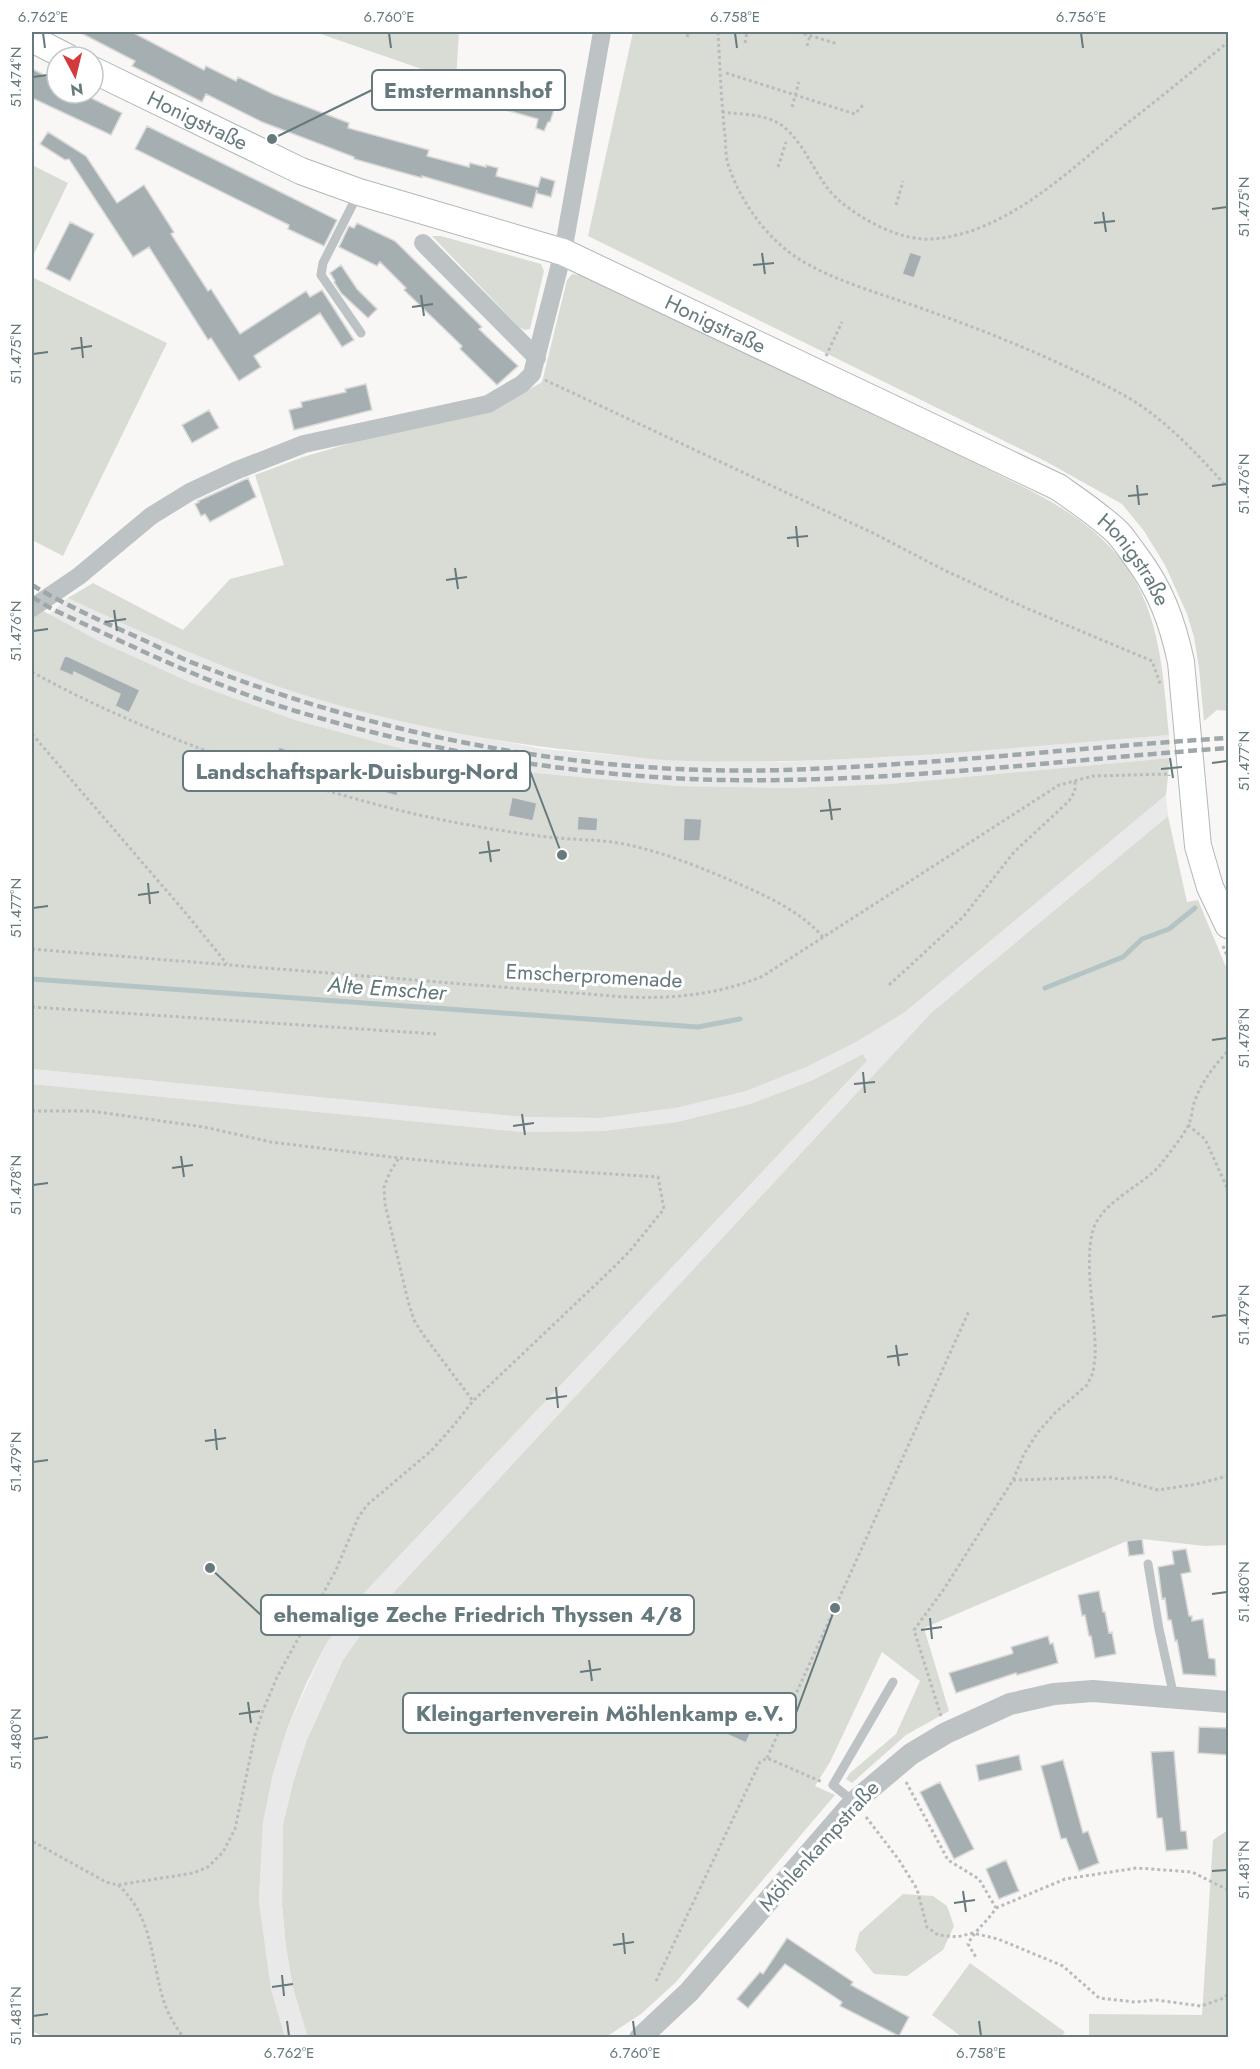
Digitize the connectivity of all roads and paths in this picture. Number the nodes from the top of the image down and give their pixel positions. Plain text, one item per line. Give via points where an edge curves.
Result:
1 (602, 32) edge
2 (689, 32) edge
3 (718, 32) edge
4 (747, 32) edge
5 (798, 32) edge
6 (810, 33) edge
7 (687, 37) dead end
8 (1228, 42) edge
9 (745, 43) dead end
10 (838, 44) dead end
11 (807, 46) dead end
12 (726, 73) dead end
13 (105, 76) edge
14 (799, 82) dead end
15 (796, 95) junction
16 (864, 104) dead end
17 (792, 107) dead end
18 (722, 112) junction
19 (786, 142) dead end
20 (778, 167) dead end
21 (903, 181) dead end
22 (359, 192) junction
23 (896, 205) dead end
24 (423, 243) dead end
25 (562, 252) junction
26 (842, 322) dead end
27 (361, 333) dead end
28 (826, 357) dead end
29 (537, 358) junction
30 (544, 380) dead end
31 (1228, 488) edge
32 (32, 608) edge
33 (32, 672) edge
34 (1163, 691) dead end
35 (32, 734) edge
36 (1169, 774) dead end
37 (1075, 779) junction
38 (1228, 925) edge
39 (823, 937) junction
40 (32, 949) edge
41 (227, 964) junction
42 (890, 986) dead end
43 (32, 1007) edge
44 (436, 1034) dead end
45 (1228, 1051) edge
46 (32, 1111) edge
47 (1188, 1125) junction
48 (399, 1158) junction
49 (1228, 1190) edge
50 (969, 1311) dead end
51 (473, 1401) junction
52 (1228, 1476) edge
53 (1013, 1480) junction
54 (1148, 1564) dead end
55 (893, 1682) dead end
56 (1174, 1697) junction
57 (1228, 1702) edge
58 (946, 1733) junction
59 (767, 1758) junction
60 (897, 1765) junction
61 (832, 1785) junction
62 (854, 1802) junction
63 (32, 1841) edge
64 (118, 1885) junction
65 (1228, 1890) edge
66 (996, 1908) junction
67 (974, 1933) junction
68 (977, 1959) dead end
69 (656, 1981) dead end
70 (1228, 1994) edge
71 (184, 2037) edge
72 (640, 2037) edge

1 - 25 street
2 - 7 path
3 - 18 path
4 - 9 path
5 - 6 path
6 - 10 path
6 - 11 path
8 - 18 path via 1046,191 973,230 930,239 894,233 858,216 830,194 791,132 772,120
12 - 15 path
13 - 22 main road, Honigstraße via 301,171
14 - 15 path
15 - 16 path via 855,114
15 - 17 path
18 - 31 path via 728,165 750,210 799,259 838,278 970,326 1123,394 1158,418
19 - 20 path
21 - 23 path
22 - 25 main road, Honigstraße
22 - 27 lane via 323,263 321,275
24 - 29 street
25 - 29 street
25 - 38 main road, Honigstraße via 1058,487 1119,534 1148,573 1176,636 1198,846 1210,887
26 - 28 path
29 - 32 street via 527,379 488,404 304,444 190,492 151,516 79,576
30 - 34 path via 1026,609 1152,661
33 - 39 path via 137,722 269,773 384,806 482,827 624,844 666,856 749,888 788,908
35 - 41 path
36 - 37 path, Emscherpromenade
37 - 39 path, Emscherpromenade via 1041,795
37 - 42 path via 1075,791 1069,801 1014,852 963,917
39 - 41 path, Emscherpromenade via 745,984 660,999
40 - 41 path, Emscherpromenade
43 - 44 path
45 - 47 path via 1207,1075
46 - 48 path via 91,1111 204,1127 271,1142
47 - 49 path via 1205,1139
47 - 53 path via 1161,1164 1122,1195 1094,1227 1090,1258 1096,1343 1092,1373 1087,1385 1038,1432
48 - 51 path via 384,1187 385,1204 408,1301 422,1333
48 - 51 path via 658,1177 664,1209 629,1252
50 - 59 path
51 - 64 path via 431,1451 368,1504 358,1518 336,1570 277,1677 262,1713 235,1829 223,1852 208,1867 193,1873
52 - 53 path via 1158,1490 1110,1477
53 - 58 path via 914,1630
54 - 56 lane
55 - 61 lane
56 - 57 street, Möhlenkampstraße
56 - 58 street, Möhlenkampstraße via 1093,1691 1054,1694 1010,1704
58 - 60 street, Möhlenkampstraße
59 - 61 path
59 - 69 path via 760,1762
60 - 62 street, Möhlenkampstraße
60 - 66 path via 948,1860 980,1879
61 - 62 lane
62 - 67 path via 917,1889 927,1927 938,1935 957,1937
62 - 72 street, Möhlenkampstraße via 689,1992
63 - 64 path
64 - 71 path via 142,1916 165,2007
65 - 66 path via 1192,1872 1137,1868 1065,1879
66 - 67 path
67 - 68 path via 968,1944
67 - 70 path via 1063,1966 1100,1998 1201,2006

